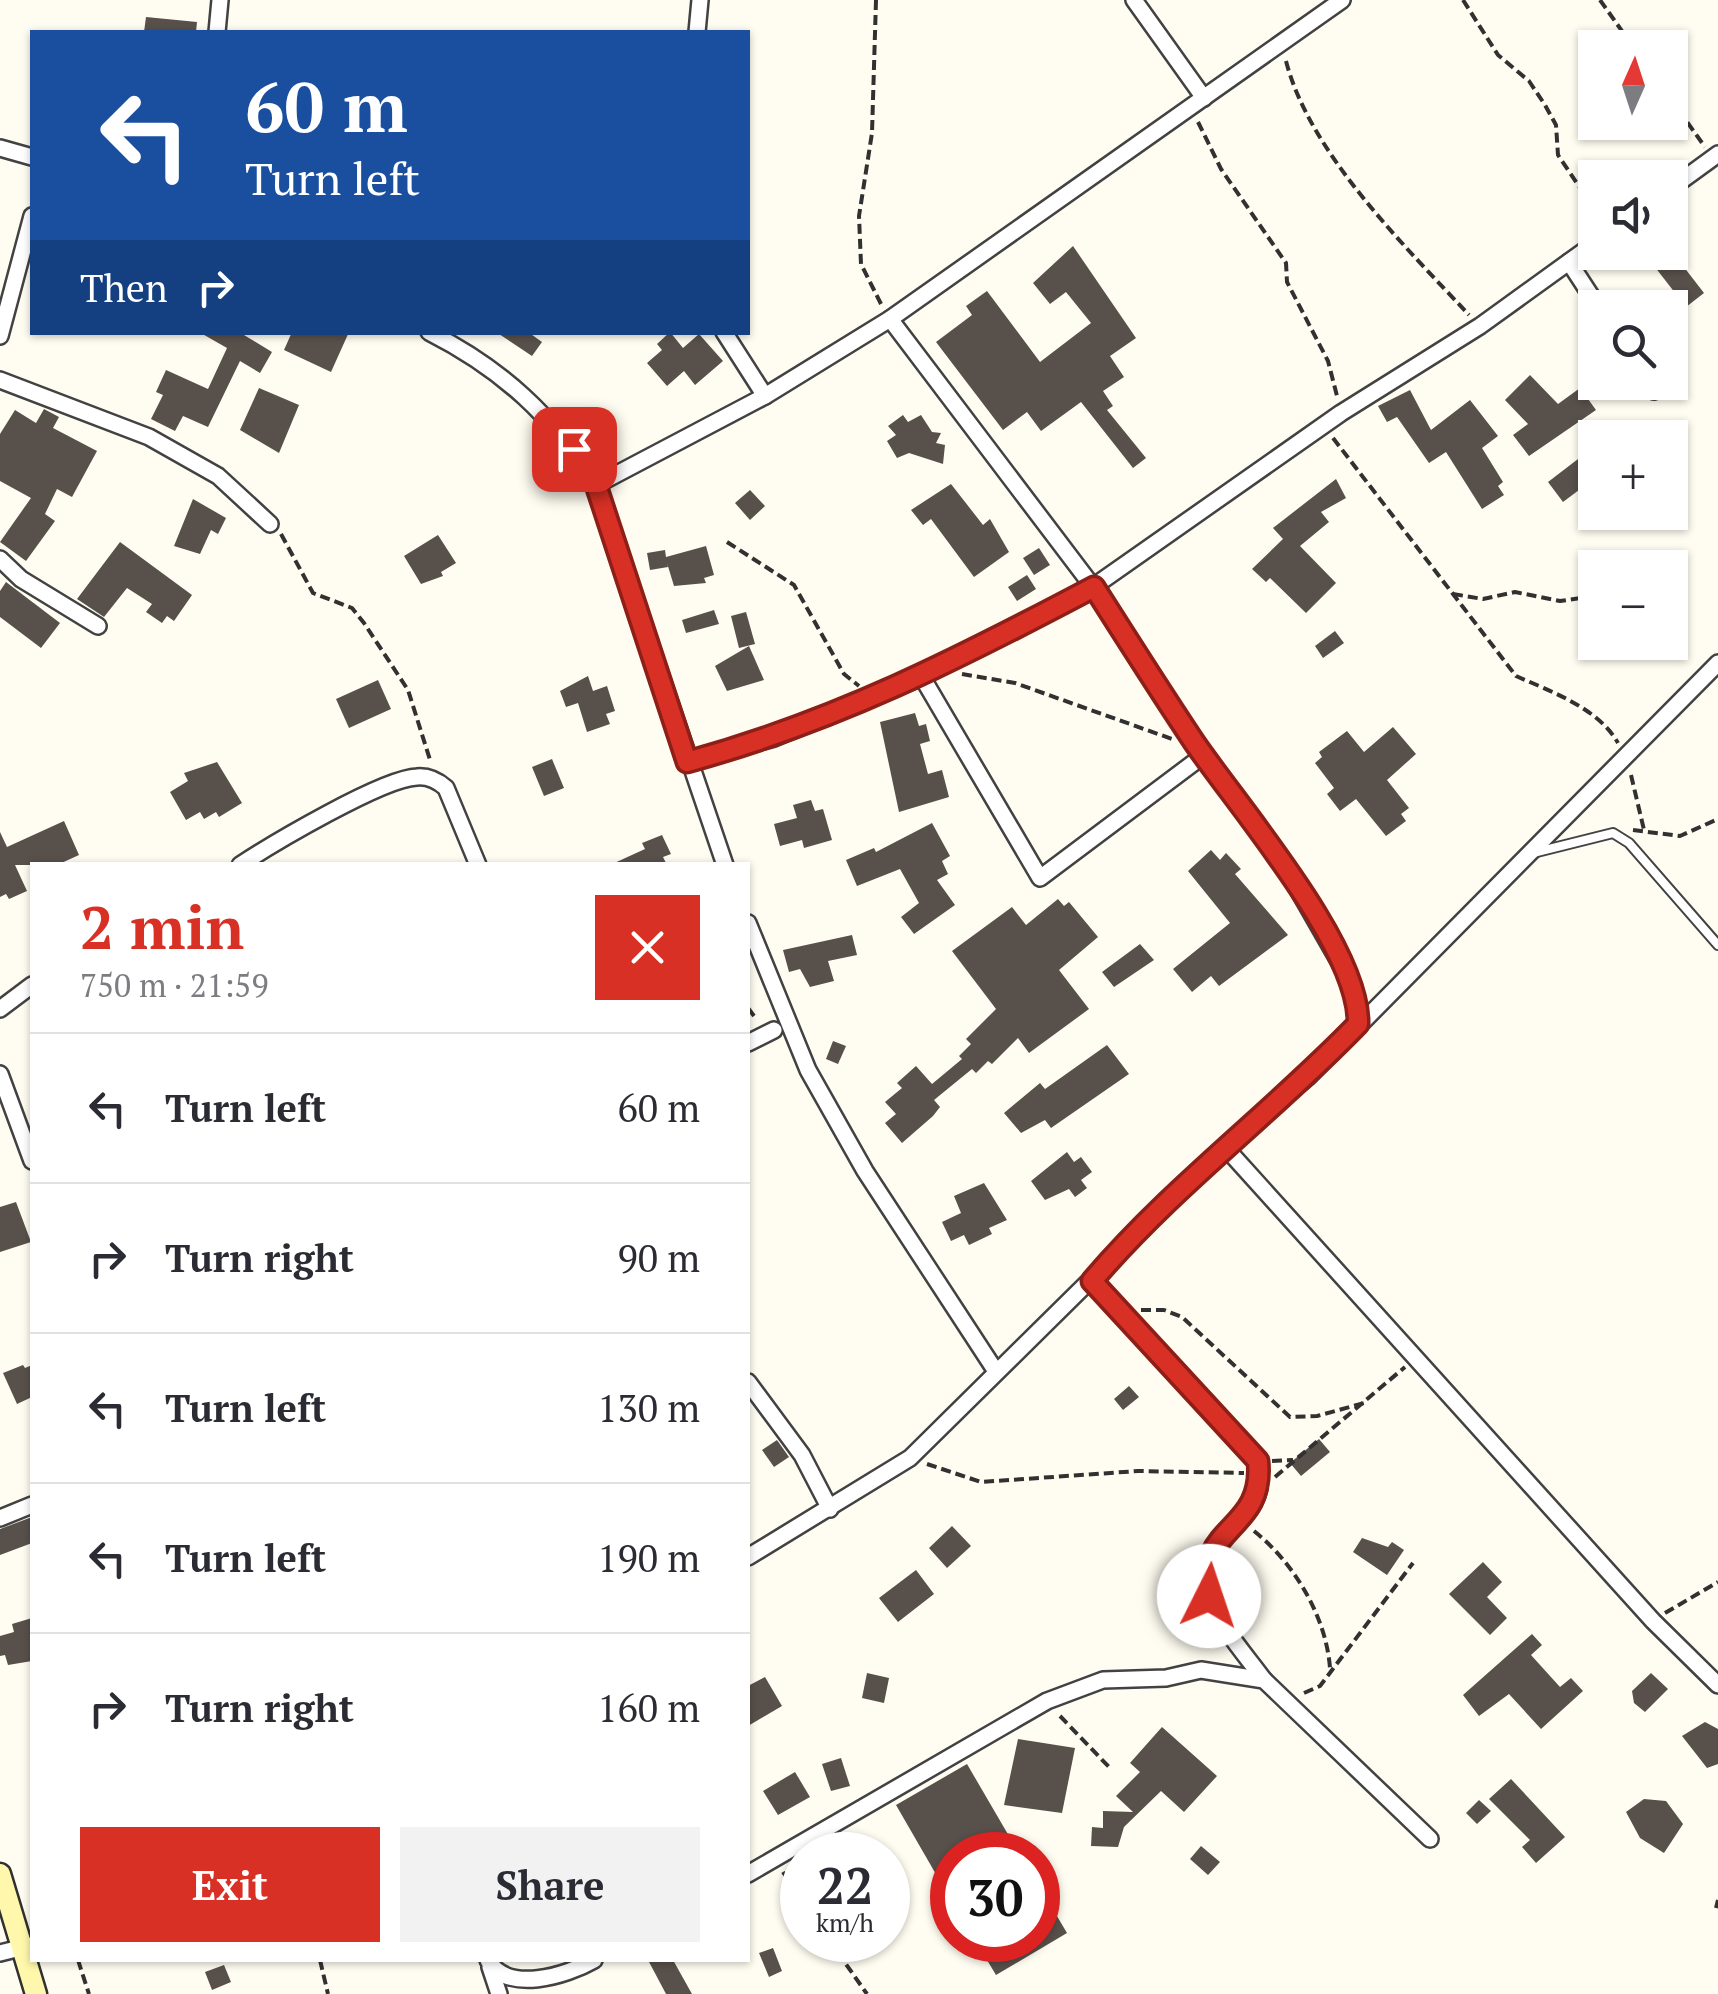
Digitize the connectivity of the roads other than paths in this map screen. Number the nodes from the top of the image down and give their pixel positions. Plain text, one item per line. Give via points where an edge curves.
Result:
1 (220, 0) edge
2 (700, 0) edge
3 (1134, 0) edge
4 (1342, 0) edge
5 (217, 30) edge
6 (698, 30) edge
7 (1197, 104) junction
8 (0, 148) edge
9 (1716, 156) edge
10 (30, 158) edge
11 (1688, 176) edge
12 (30, 224) edge
13 (1578, 255) edge
14 (1569, 262) junction
15 (1588, 290) edge
16 (890, 320) junction
17 (435, 335) edge
18 (726, 335) edge
19 (0, 336) edge
20 (0, 380) edge
21 (765, 396) junction
22 (596, 485) junction
23 (270, 524) road end
24 (0, 558) edge
25 (1094, 587) junction
26 (98, 626) dead end
27 (1718, 663) edge
28 (930, 673) junction
29 (1200, 750) junction
30 (687, 762) junction
31 (1534, 852) junction
32 (246, 862) edge
33 (477, 862) edge
34 (724, 862) edge
35 (750, 928) edge
36 (1718, 945) edge
37 (30, 987) edge
38 (0, 1010) edge
39 (1358, 1024) junction
40 (774, 1030) dead end
41 (750, 1041) edge
42 (0, 1074) edge
43 (1225, 1147) junction
44 (30, 1155) edge
45 (1092, 1281) junction
46 (995, 1370) junction
47 (750, 1385) edge
48 (30, 1506) edge
49 (830, 1509) junction
50 (0, 1518) edge
51 (750, 1556) edge
52 (1264, 1680) junction
53 (1718, 1685) edge
54 (1430, 1839) dead end
55 (750, 1873) edge
56 (0, 1874) edge
57 (18, 1949) edge
58 (590, 1962) edge
59 (489, 1964) edge
60 (36, 1994) edge
61 (498, 1994) edge

1 - 5 street
2 - 6 street
3 - 7 street
4 - 7 street
7 - 16 street
8 - 10 street
9 - 11 street
12 - 19 street
13 - 14 street
14 - 15 street
14 - 25 street
16 - 21 street
16 - 25 street
17 - 22 street via 524,392
18 - 21 street
20 - 23 street via 150,436 218,476
21 - 22 street
22 - 30 street
24 - 26 street via 21,579
25 - 28 street
25 - 29 street
27 - 31 street
28 - 29 street via 1040,878
28 - 30 street via 774,738
29 - 39 street via 1276,851 1336,952 1358,1004
30 - 34 street
31 - 36 lane via 1613,833
31 - 39 street
32 - 33 street via 418,776 446,788
35 - 46 street via 808,1070 865,1171
37 - 38 street
39 - 43 street
40 - 41 street
42 - 44 street
43 - 45 street
43 - 53 street
45 - 46 street
45 - 52 street via 1258,1461 1258,1492 1203,1569 1223,1625
46 - 49 street via 910,1458
47 - 49 street via 802,1456
48 - 50 street
49 - 51 street
52 - 54 street
52 - 55 street via 1201,1670 1103,1680 1047,1701
56 - 57 street
57 - 60 street
58 - 59 street via 553,1980 516,1982
59 - 61 street

